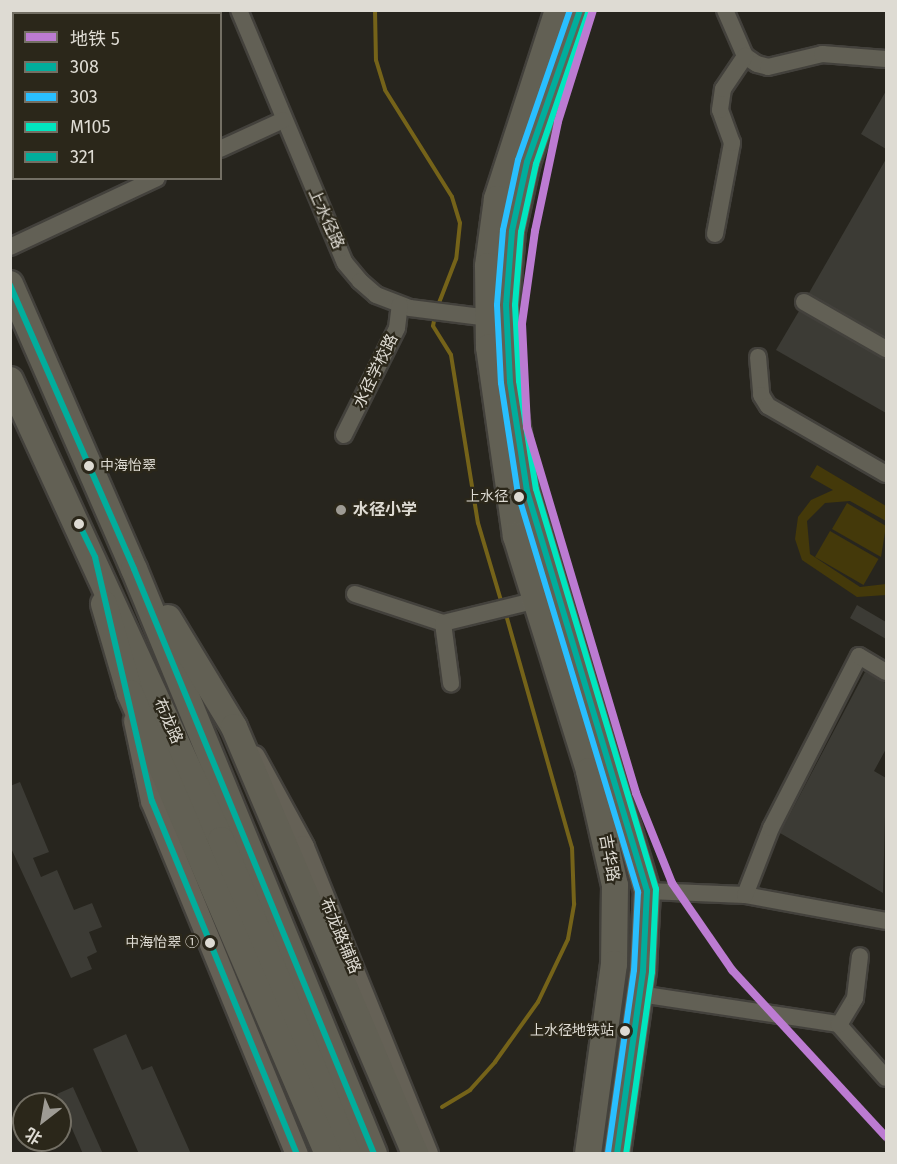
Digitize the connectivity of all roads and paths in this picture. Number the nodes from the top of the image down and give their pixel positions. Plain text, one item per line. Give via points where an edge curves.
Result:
1 (239, 10) edge
2 (558, 10) edge
3 (580, 10) edge
4 (725, 10) edge
5 (745, 56) junction
6 (886, 59) edge
7 (284, 120) junction
8 (222, 148) edge
9 (153, 180) edge
10 (715, 234) dead end
11 (10, 247) edge
12 (10, 284) edge
13 (804, 302) dead end
14 (405, 306) junction
15 (487, 319) junction
16 (886, 349) edge
17 (758, 357) dead end
18 (10, 380) edge
19 (344, 435) dead end
20 (886, 474) edge
21 (95, 557) junction
22 (134, 569) junction
23 (355, 594) dead end
24 (537, 600) junction
25 (442, 623) junction
26 (886, 672) edge
27 (452, 684) dead end
28 (130, 693) junction
29 (234, 727) junction
30 (647, 891) junction
31 (745, 895) junction
32 (886, 921) edge
33 (860, 956) dead end
34 (640, 994) junction
35 (839, 1025) junction
36 (327, 1062) junction
37 (886, 1078) edge
38 (297, 1154) edge
39 (328, 1154) edge
40 (348, 1154) edge
41 (374, 1154) edge
42 (415, 1154) edge
43 (427, 1154) edge
44 (588, 1154) edge
45 (616, 1154) edge

1 - 7 street, 上水径路
2 - 15 main road, 吉华路 via 497,199 488,266
3 - 15 main road, 吉华路 via 527,162
4 - 5 street
5 - 6 street via 768,67 822,54
5 - 10 street via 723,89 720,110 732,143
7 - 8 street
7 - 14 street, 上水径路 via 345,263 376,295
9 - 11 street
12 - 22 main road, 布龙路
13 - 16 street
14 - 15 street, 上水径路
14 - 19 street, 水径学校路
15 - 24 main road, 吉华路 via 498,432 516,536
15 - 30 main road, 吉华路 via 510,382 527,491
17 - 20 street via 761,395 768,406
18 - 21 main road, 布龙路
21 - 28 main road
21 - 36 main road, 布龙路
22 - 29 main road
22 - 36 main road, 布龙路
23 - 25 street
24 - 25 street
24 - 44 main road, 吉华路 via 592,781 615,885 615,964
25 - 27 street
26 - 31 street via 860,656 771,828
28 - 38 main road via 152,801
28 - 39 main road via 281,1035
29 - 42 main road
29 - 43 main road, 布龙路辅路 via 290,819
30 - 31 street
30 - 34 main road, 吉华路
31 - 32 street
33 - 35 street via 855,998
34 - 35 street
34 - 45 main road, 吉华路
35 - 37 street
36 - 40 main road
36 - 41 main road

